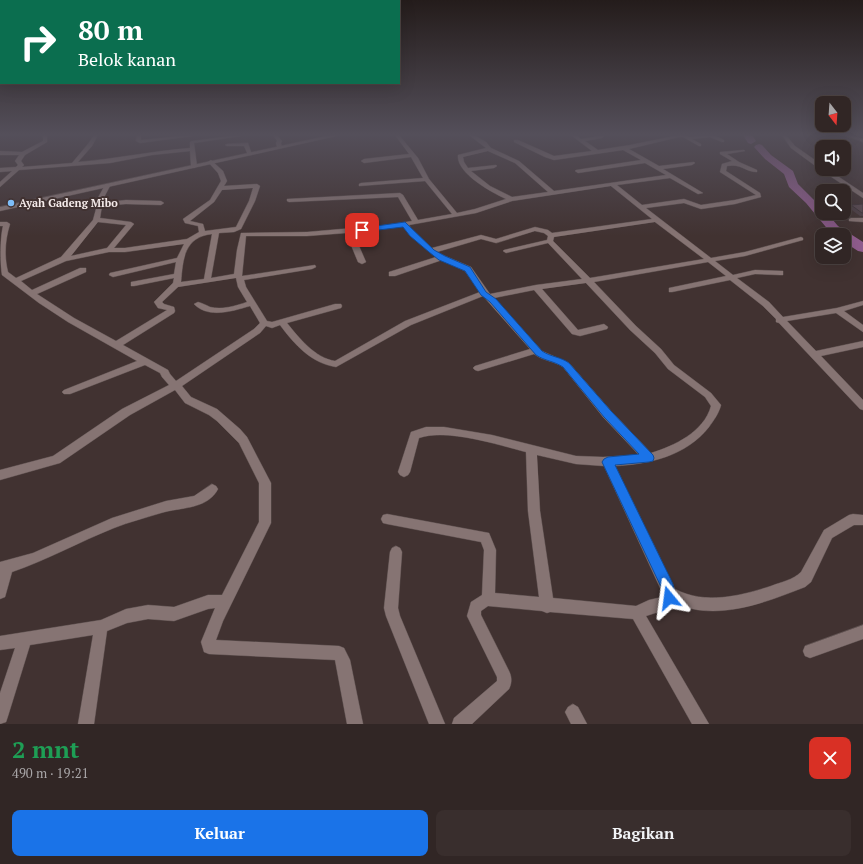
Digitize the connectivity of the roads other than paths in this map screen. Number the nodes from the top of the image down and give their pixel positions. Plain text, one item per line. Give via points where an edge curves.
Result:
1 (16, 169) joint
2 (182, 169) edge
3 (217, 169) edge
4 (422, 169) edge
5 (474, 169) edge
6 (525, 169) edge
7 (593, 169) edge
8 (659, 169) edge
9 (723, 169) edge
10 (750, 169) edge
11 (0, 170) edge
12 (466, 170) joint
13 (578, 171) dead end
14 (755, 171) dead end
15 (671, 176) junction
16 (834, 176) edge
17 (426, 179) junction
18 (0, 184) edge
19 (846, 184) edge
20 (361, 185) dead end
21 (613, 185) junction
22 (107, 186) junction
23 (859, 186) dead end
24 (851, 187) edge
25 (220, 188) junction
26 (851, 188) edge
27 (700, 193) dead end
28 (553, 194) junction
29 (863, 196) edge
30 (289, 200) dead end
31 (511, 200) junction
32 (161, 203) dead end
33 (97, 205) junction
34 (640, 207) junction
35 (0, 209) edge
36 (456, 215) junction
37 (96, 220) junction
38 (655, 220) junction
39 (851, 220) dead end
40 (863, 220) edge
41 (416, 222) junction
42 (0, 224) edge
43 (405, 224) junction
44 (349, 231) junction
45 (216, 232) junction
46 (239, 232) junction
47 (202, 233) junction
48 (550, 238) junction
49 (801, 239) dead end
50 (187, 241) junction
51 (109, 250) junction
52 (431, 251) junction
53 (506, 251) dead end
54 (442, 258) junction
55 (64, 259) junction
56 (180, 259) junction
57 (709, 260) junction
58 (362, 262) dead end
59 (312, 267) dead end
60 (83, 270) dead end
61 (780, 273) dead end
62 (392, 274) dead end
63 (113, 275) dead end
64 (178, 275) junction
65 (239, 277) junction
66 (731, 277) junction
67 (15, 281) junction
68 (207, 281) junction
69 (588, 281) junction
70 (134, 284) dead end
71 (177, 284) junction
72 (536, 287) junction
73 (672, 290) dead end
74 (32, 293) junction
75 (486, 295) junction
76 (252, 303) junction
77 (863, 303) edge
78 (198, 304) dead end
79 (338, 306) dead end
80 (838, 310) junction
81 (780, 320) junction
82 (282, 322) junction
83 (264, 323) junction
84 (604, 327) dead end
85 (863, 328) edge
86 (863, 344) edge
87 (117, 345) junction
88 (536, 350) junction
89 (812, 355) junction
90 (145, 361) junction
91 (478, 368) dead end
92 (175, 386) junction
93 (67, 392) dead end
94 (863, 406) edge
95 (531, 450) junction
96 (649, 458) junction
97 (608, 462) junction
98 (404, 472) dead end
99 (0, 475) edge
100 (212, 489) dead end
101 (387, 519) dead end
102 (863, 520) edge
103 (396, 552) dead end
104 (3, 568) edge
105 (0, 592) edge
106 (670, 594) junction
107 (488, 599) junction
108 (226, 601) junction
109 (547, 606) junction
110 (637, 613) junction
111 (101, 627) junction
112 (863, 632) edge
113 (25, 639) junction
114 (0, 644) edge
115 (810, 651) dead end
116 (0, 716) edge
117 (86, 724) edge
118 (355, 724) edge
119 (437, 724) edge
120 (460, 724) edge
121 (701, 724) edge

1 - 11 street
1 - 18 street
2 - 22 street
3 - 25 street via 224,180
4 - 17 street
5 - 12 street
6 - 28 street
7 - 13 street
8 - 15 street
9 - 34 street via 724,173 758,196 701,207 684,201
10 - 14 street
12 - 31 street
15 - 21 street
15 - 27 street
16 - 19 street
17 - 20 street
17 - 36 street
21 - 28 street
21 - 34 street
22 - 33 street
22 - 35 street
23 - 24 street
25 - 46 street via 257,186
25 - 47 street via 210,203 186,219 187,222 201,225
26 - 29 street
28 - 31 street
30 - 41 street via 400,194
31 - 36 street
32 - 33 street via 126,202
33 - 37 street via 99,209
34 - 38 street
36 - 41 street
37 - 51 street via 131,223
37 - 55 street
38 - 48 street
38 - 57 street
39 - 40 street
41 - 43 street
42 - 67 street via 7,224 1,250 4,272
43 - 44 street
43 - 52 street
44 - 46 street via 307,234
44 - 58 street
45 - 46 street
45 - 47 street
45 - 68 street
46 - 65 street
47 - 50 street
48 - 52 street via 546,231 535,229 496,241 481,238
48 - 53 street
48 - 69 street
49 - 57 street via 754,252
50 - 51 street
50 - 56 street
51 - 55 street
52 - 54 street
54 - 62 street
54 - 75 street via 468,269
55 - 67 street
56 - 63 street
56 - 64 street
57 - 66 street
57 - 69 street
59 - 65 street
60 - 74 street
61 - 66 street via 755,272
64 - 70 street
64 - 71 street
65 - 68 street
65 - 76 street
66 - 73 street
66 - 81 street via 766,304
67 - 74 street
68 - 71 street
69 - 72 street
69 - 96 street via 671,367 708,395 716,405 693,439 668,452
71 - 87 street via 158,302 171,311
72 - 75 street
72 - 84 street via 575,332 580,334
74 - 87 street via 71,320
75 - 82 street via 422,316 336,364 313,354 298,342
75 - 88 street
76 - 78 street via 218,311 208,310
76 - 83 street
77 - 80 street
79 - 82 street
80 - 81 street
80 - 85 street
81 - 89 street
82 - 83 street via 272,325
83 - 92 street via 257,331
86 - 89 street
87 - 90 street
88 - 91 street
88 - 96 street via 541,355 559,360 566,365 607,414
89 - 94 street
90 - 92 street via 165,372
90 - 93 street
92 - 99 street via 126,412 56,460
92 - 108 street via 191,403 213,412 236,432 243,440 265,483 265,523
95 - 97 street via 567,458
95 - 98 street via 478,436 424,431 415,435
95 - 109 street via 534,511
96 - 97 street
97 - 106 street
100 - 104 street via 197,501 166,506 112,523 60,548
101 - 107 street via 486,537 490,550
102 - 106 street via 853,519 828,534 806,577 800,582 730,604 688,602
103 - 119 street via 392,616
104 - 105 street
106 - 110 street via 666,603 648,607
107 - 109 street
107 - 120 street via 474,608 474,616 504,676 504,684
108 - 111 street via 208,602 174,614 148,612 126,616
108 - 118 street via 208,642 209,647 339,653 343,660
109 - 110 street
110 - 121 street
111 - 113 street
111 - 117 street
112 - 115 street
113 - 114 street
113 - 116 street

